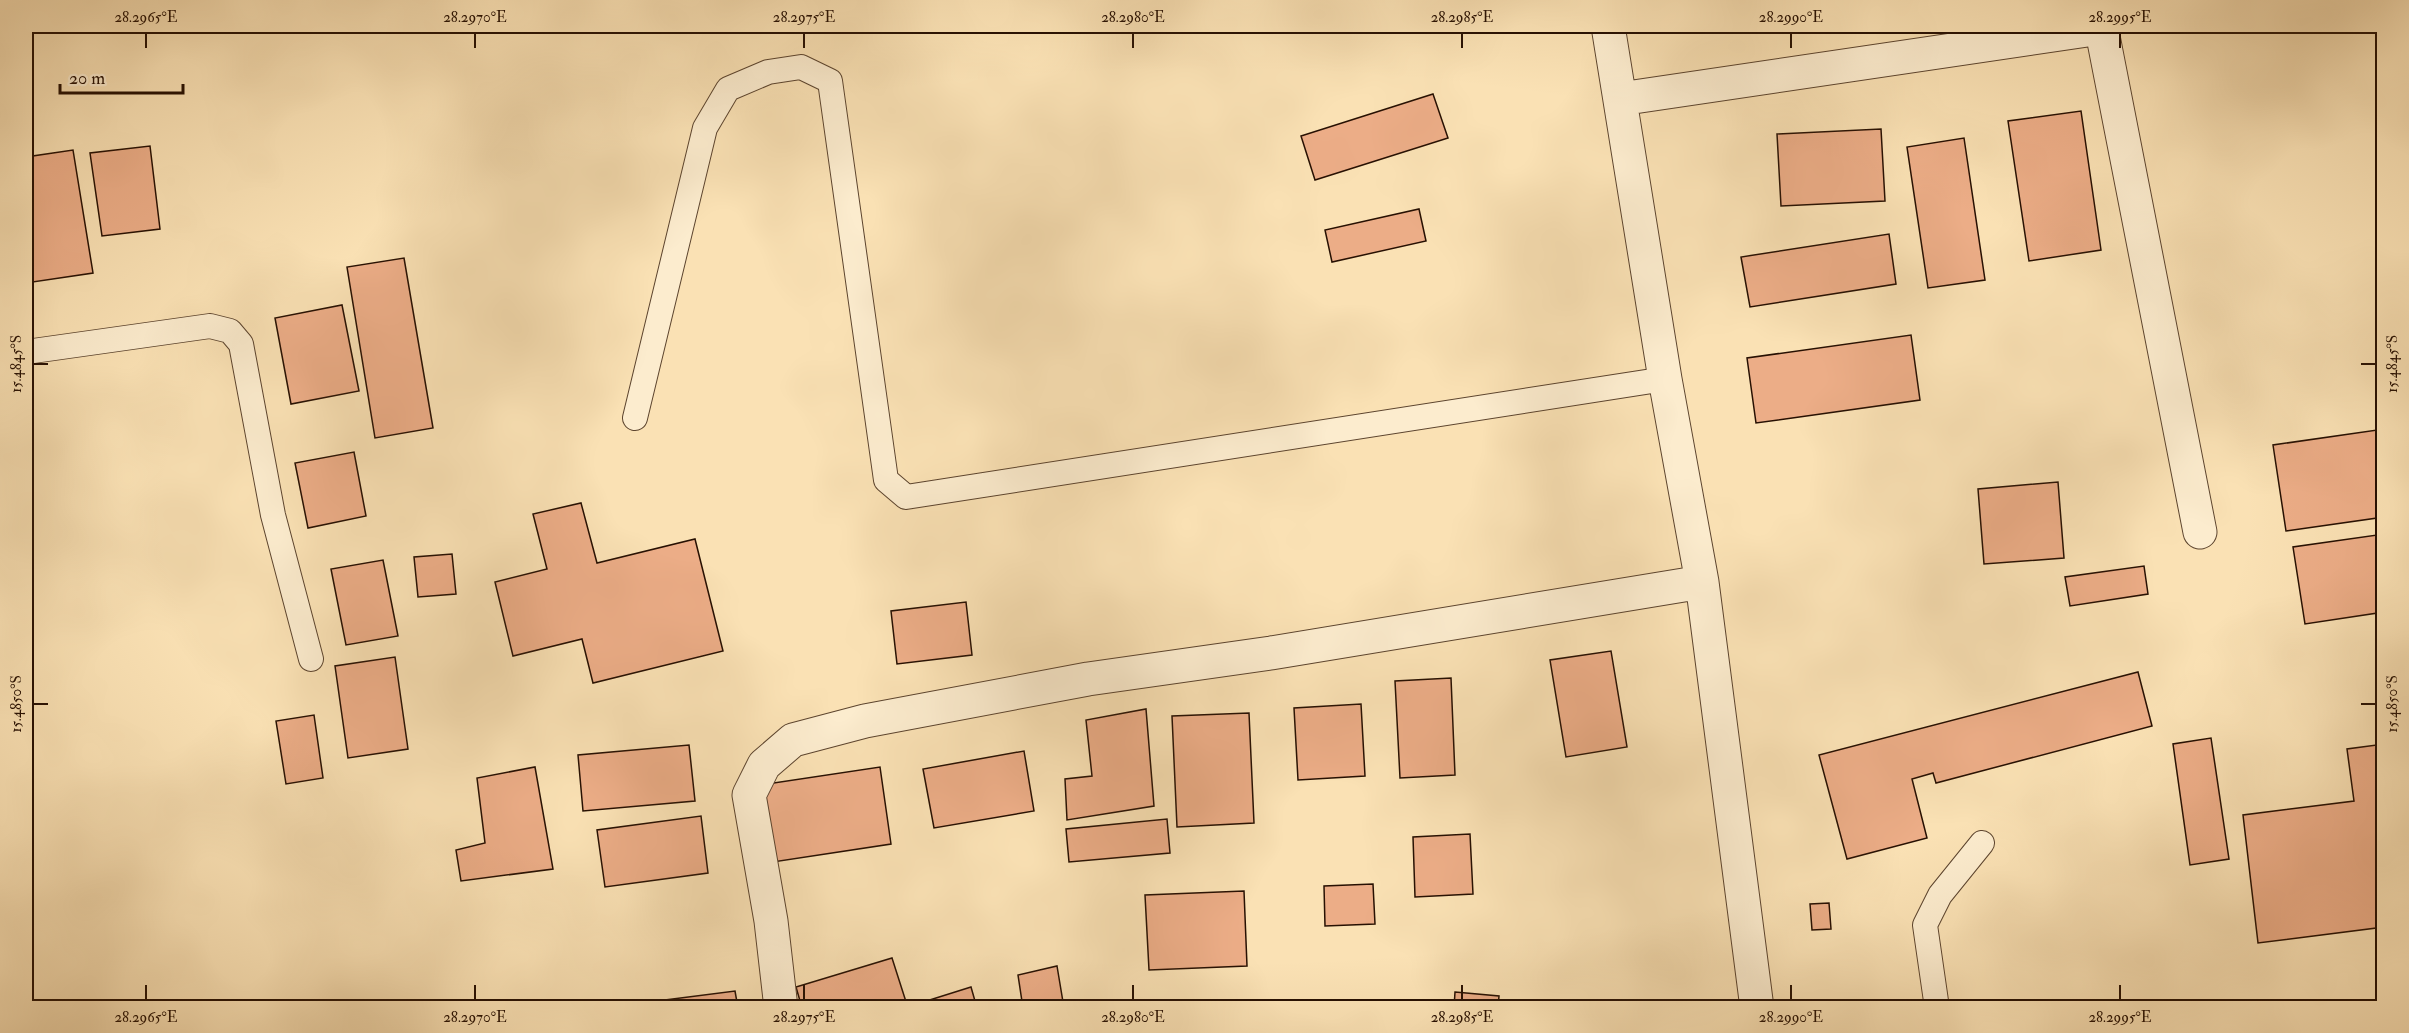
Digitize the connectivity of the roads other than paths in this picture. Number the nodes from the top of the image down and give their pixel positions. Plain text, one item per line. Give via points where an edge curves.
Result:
1 (1608, 26) edge
2 (2101, 27) edge
3 (1620, 99) junction
4 (26, 352) edge
5 (1665, 379) junction
6 (635, 418) dead end
7 (2200, 532) dead end
8 (1702, 582) junction
9 (311, 659) dead end
10 (1982, 843) dead end
11 (781, 1008) edge
12 (1757, 1008) edge
13 (1937, 1008) edge

1 - 3 street
2 - 3 street
2 - 7 street
3 - 5 street
4 - 9 lane via 210,326 230,331 241,344 273,515
5 - 6 lane via 906,497 885,480 830,81 801,67 768,72 728,89 705,128
5 - 8 street
8 - 11 street via 1088,679 865,721 793,740 764,765 749,795 771,921
8 - 12 street
10 - 13 lane via 1940,895 1925,925

